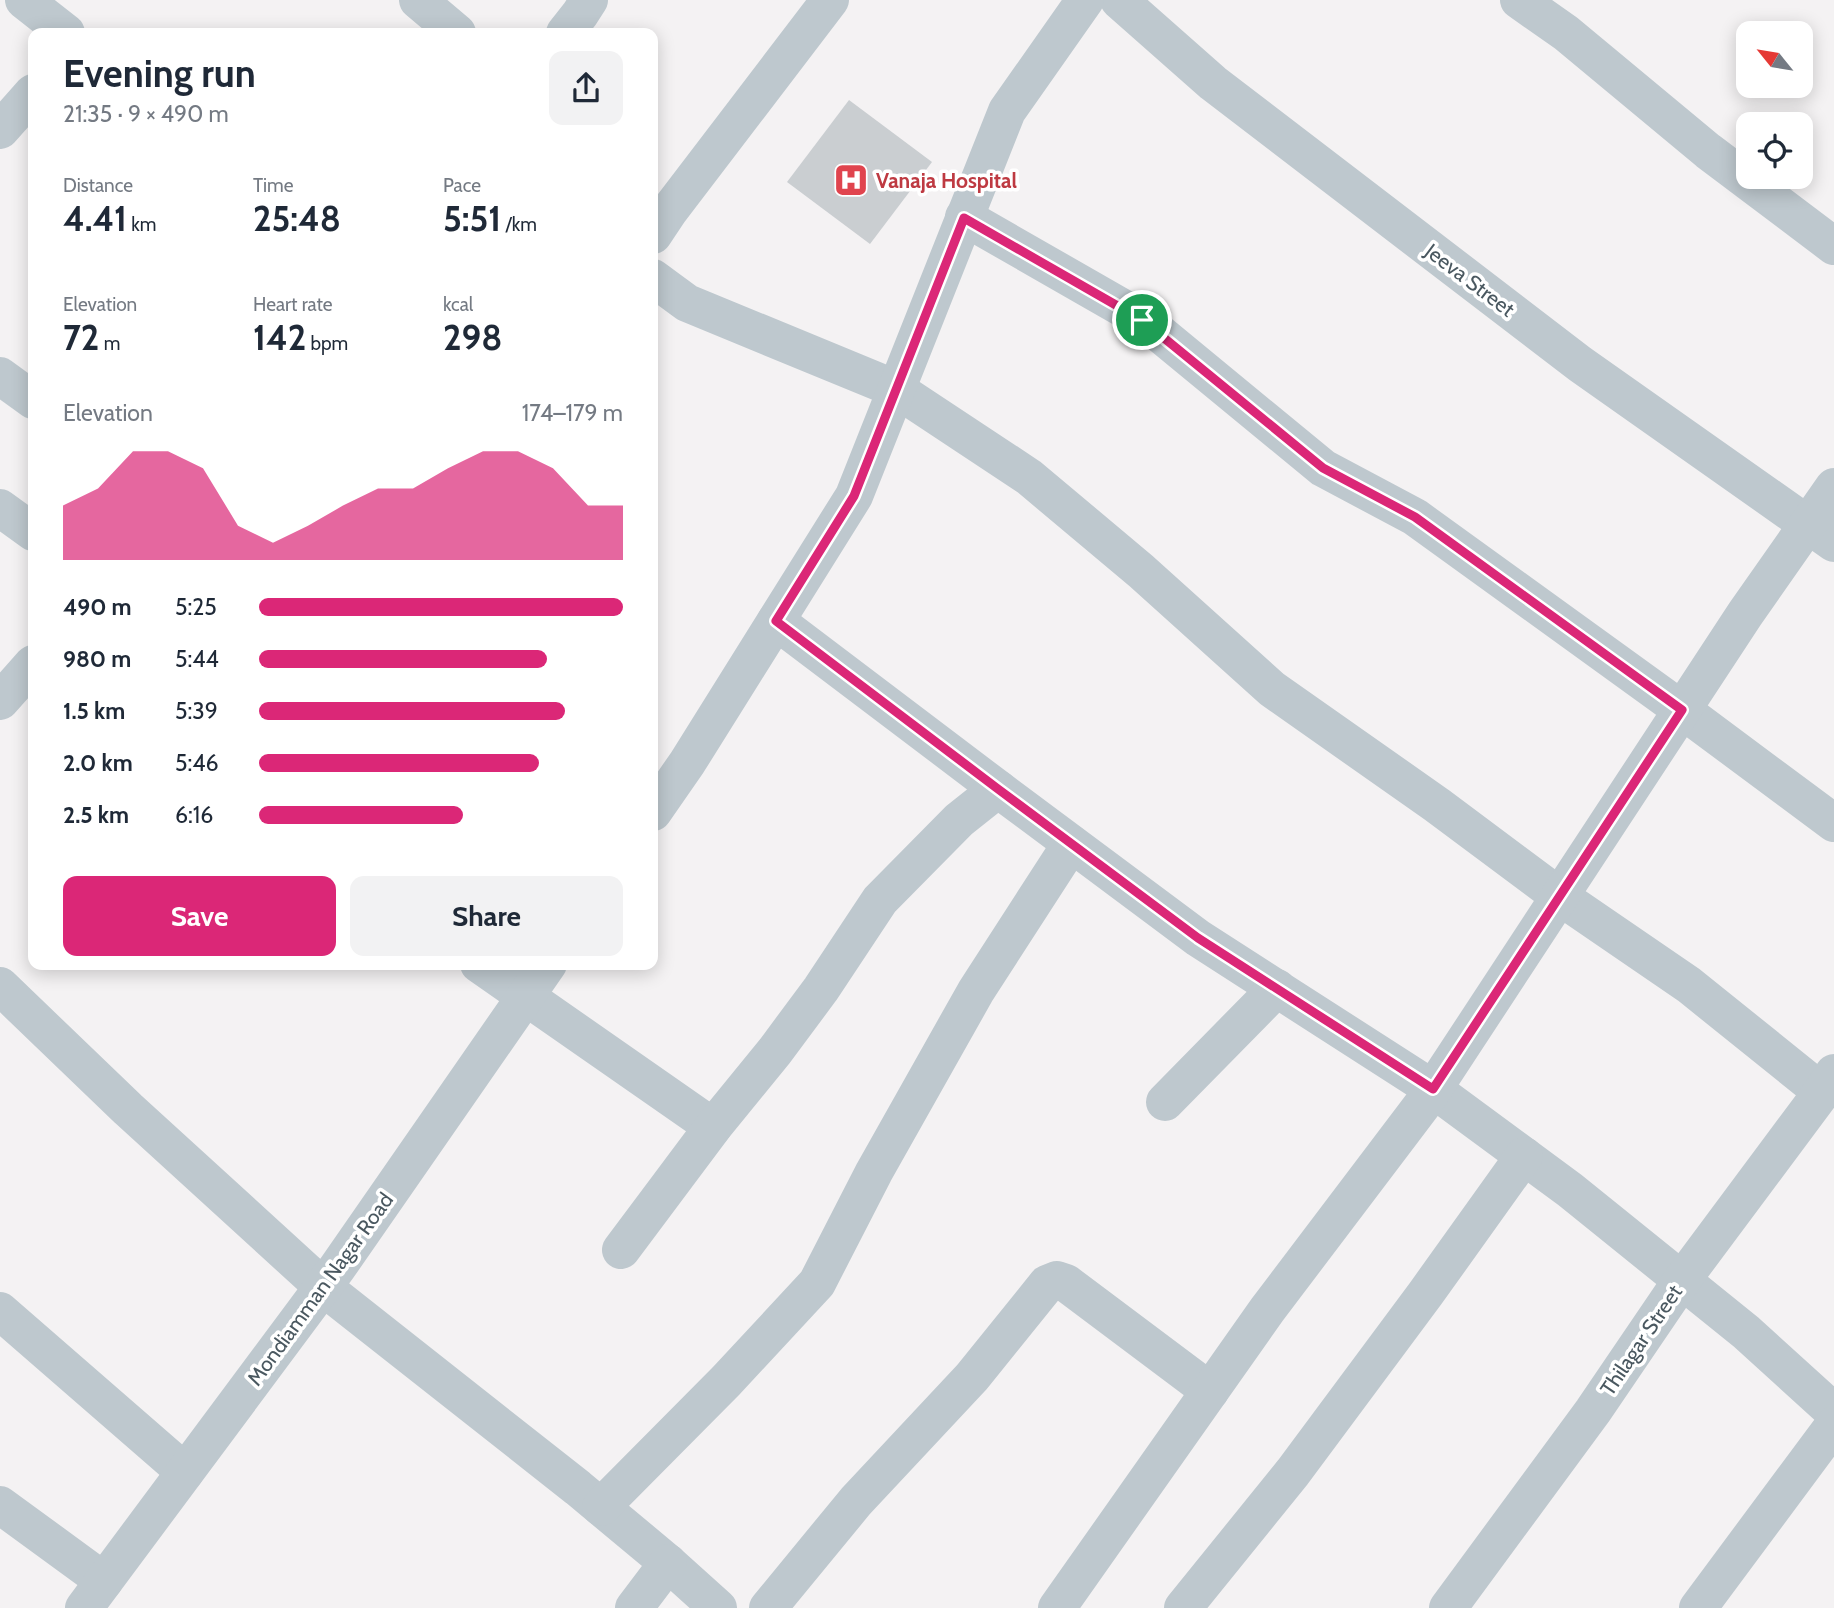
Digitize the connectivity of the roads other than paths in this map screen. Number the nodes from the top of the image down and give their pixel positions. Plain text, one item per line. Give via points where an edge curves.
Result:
1 (24, 0) edge
2 (418, 0) edge
3 (589, 0) edge
4 (1085, 0) edge
5 (1119, 0) edge
6 (1519, 0) edge
7 (822, 3) edge
8 (60, 28) edge
9 (451, 28) edge
10 (569, 28) edge
11 (28, 99) edge
12 (0, 130) edge
13 (964, 218) junction
14 (658, 228) edge
15 (1834, 246) edge
16 (658, 282) edge
17 (0, 376) edge
18 (897, 389) junction
19 (28, 396) edge
20 (1834, 487) edge
21 (0, 508) edge
22 (28, 528) edge
23 (1821, 534) edge
24 (776, 621) junction
25 (28, 670) edge
26 (0, 701) edge
27 (1682, 710) junction
28 (998, 789) junction
29 (658, 805) edge
30 (1834, 823) edge
31 (1071, 844) junction
32 (1559, 896) junction
33 (487, 970) edge
34 (544, 970) edge
35 (0, 986) edge
36 (1277, 988) junction
37 (525, 997) junction
38 (1828, 1083) edge
39 (1433, 1089) junction
40 (1165, 1102) dead end
41 (713, 1127) junction
42 (1524, 1156) junction
43 (621, 1250) dead end
44 (1682, 1280) junction
45 (323, 1287) junction
46 (0, 1311) edge
47 (1210, 1391) junction
48 (1834, 1412) edge
49 (1834, 1425) edge
50 (185, 1472) junction
51 (0, 1505) edge
52 (601, 1507) junction
53 (667, 1563) junction
54 (94, 1595) edge
55 (634, 1608) edge
56 (718, 1608) edge
57 (768, 1608) edge
58 (1057, 1608) edge
59 (1183, 1608) edge
60 (1448, 1608) edge
61 (1698, 1608) edge

1 - 8 street
2 - 9 street
3 - 10 street
4 - 13 street via 1007,111
5 - 23 street, Jeeva Street via 1213,83 1580,364
6 - 15 street
7 - 14 street
11 - 12 street
13 - 18 street
13 - 27 street via 1142,320 1323,468 1415,517
16 - 18 street via 687,303
17 - 19 street
18 - 24 street via 854,496
18 - 32 street via 1029,477 1272,689
20 - 23 street
21 - 22 street
23 - 27 street via 1745,614
24 - 28 street
24 - 29 street
25 - 26 street
27 - 30 street
27 - 32 street
28 - 31 street
28 - 41 street via 959,820 880,900 821,989
31 - 36 street via 1198,938
31 - 52 street via 976,991 817,1283
32 - 38 street
32 - 39 street
33 - 37 street
34 - 37 street, Mondiamman Nagar Road
35 - 45 street
36 - 39 street
36 - 40 street
37 - 41 street
37 - 45 street, Mondiamman Nagar Road
38 - 44 street, Thilagar Street
39 - 42 street
39 - 47 street
41 - 43 street
42 - 44 street
42 - 59 street via 1293,1472
44 - 48 street
44 - 60 street, Thilagar Street via 1593,1411
45 - 50 street, Mondiamman Nagar Road
45 - 52 street
46 - 50 street
47 - 57 street via 1066,1283 1047,1284 972,1377 856,1501
47 - 58 street
49 - 61 street
50 - 54 street, Mondiamman Nagar Road
51 - 54 street
52 - 53 street
53 - 55 street
53 - 56 street

